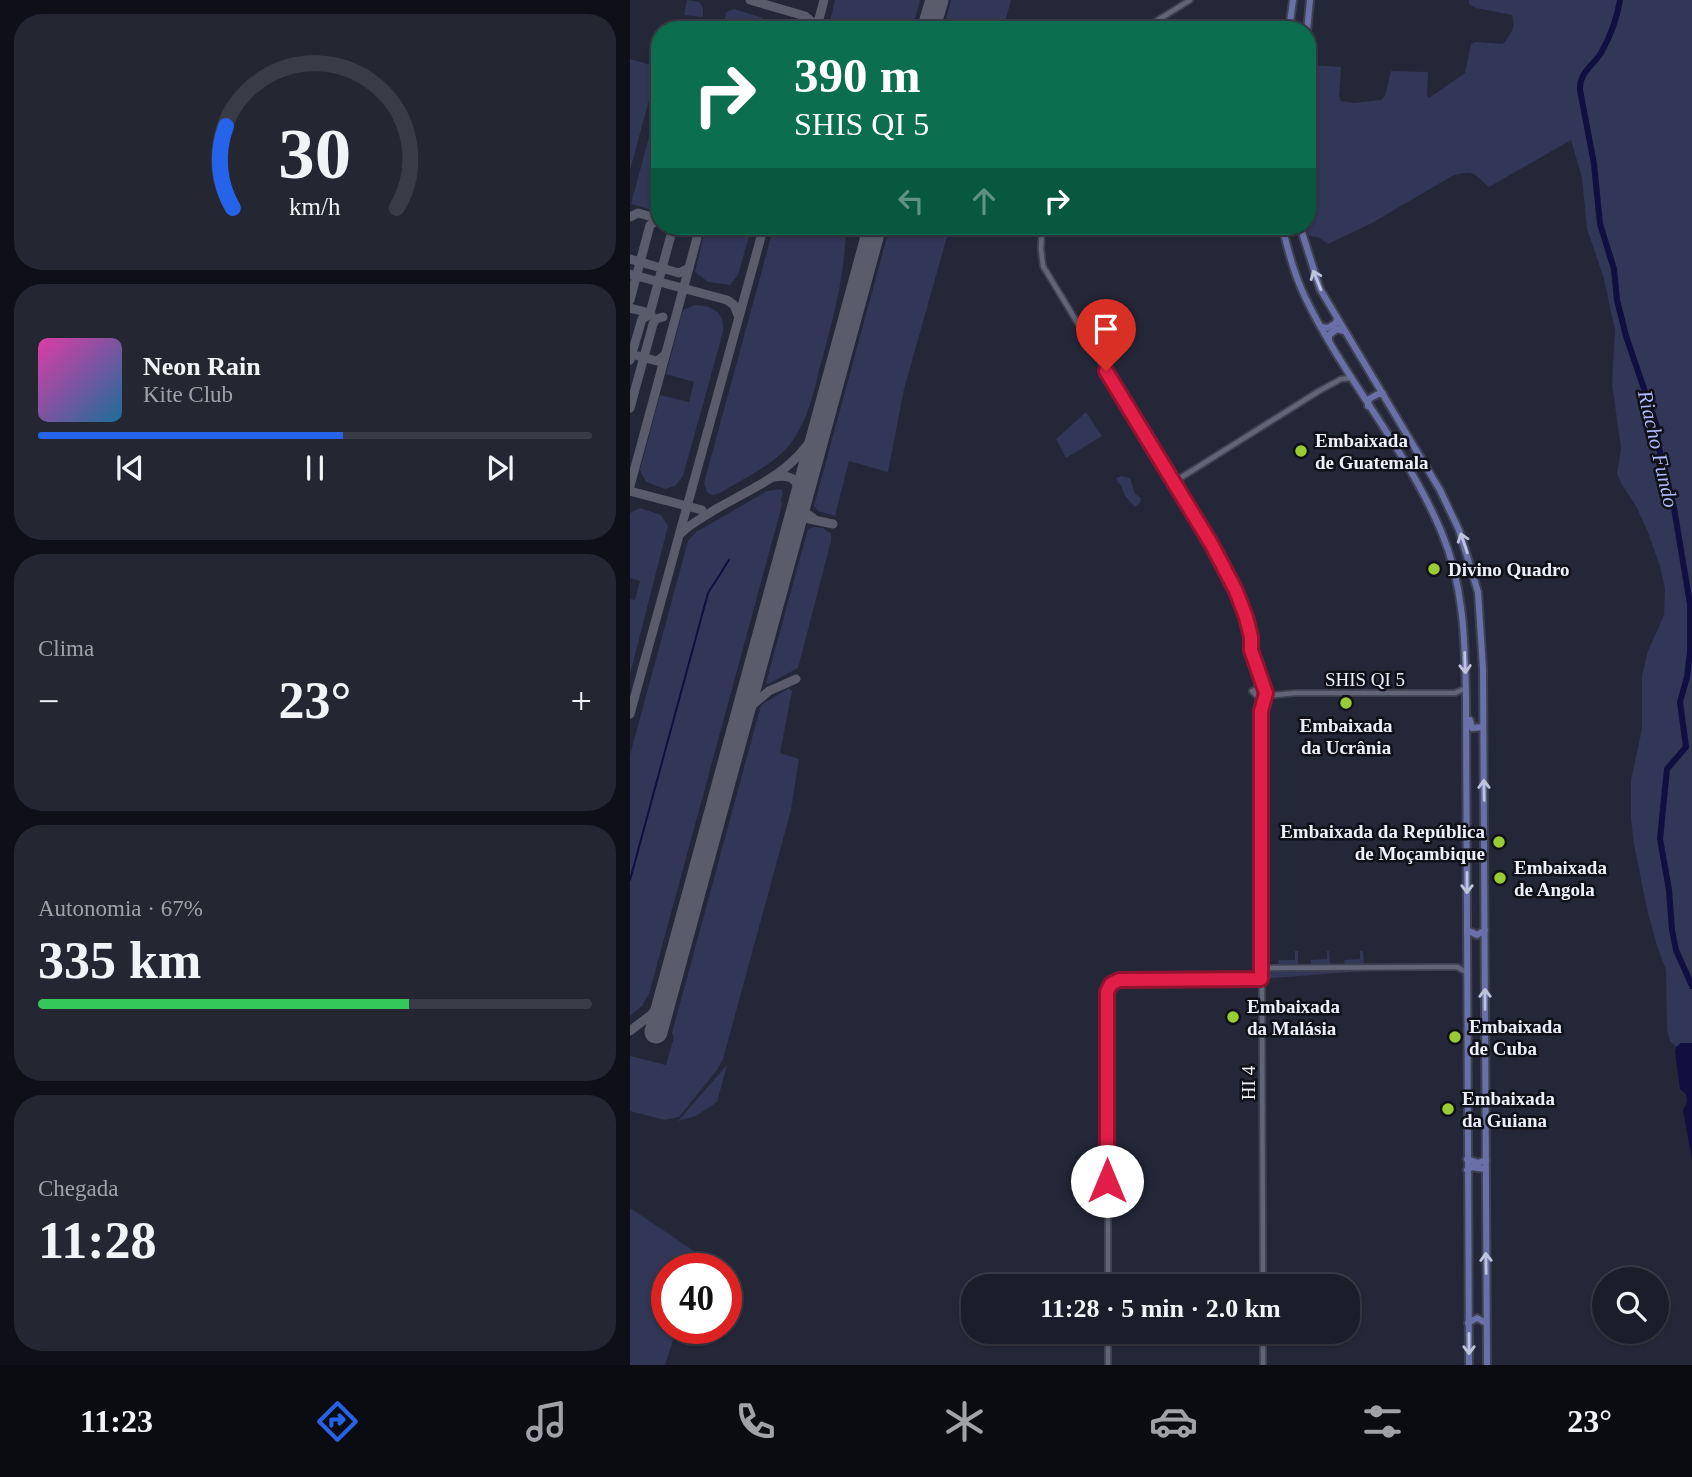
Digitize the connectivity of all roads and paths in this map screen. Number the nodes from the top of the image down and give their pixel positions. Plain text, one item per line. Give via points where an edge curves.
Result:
1 (1190, 0) edge
2 (1293, 0) edge
3 (1310, 0) edge
4 (1156, 21) edge
5 (1290, 21) edge
6 (1308, 21) edge
7 (1042, 235) edge
8 (1284, 235) edge
9 (1303, 235) edge
10 (1337, 318) junction
11 (1321, 327) junction
12 (1344, 331) junction
13 (1329, 341) junction
14 (1348, 370) junction
15 (1352, 378) junction
16 (1341, 379) junction
17 (1378, 386) junction
18 (1383, 394) junction
19 (1362, 395) junction
20 (1368, 406) junction
21 (1420, 456) junction
22 (1406, 465) junction
23 (1174, 482) junction
24 (1464, 631) junction
25 (1482, 631) junction
26 (1466, 688) junction
27 (1455, 693) junction
28 (1262, 694) junction
29 (1466, 698) junction
30 (1483, 727) junction
31 (1467, 847) junction
32 (1484, 849) junction
33 (1484, 858) junction
34 (1467, 859) junction
35 (1467, 930) junction
36 (1485, 930) junction
37 (1466, 962) junction
38 (1457, 967) junction
39 (1261, 968) junction
40 (1466, 972) junction
41 (1261, 979) junction
42 (1468, 1083) junction
43 (1485, 1088) junction
44 (1468, 1092) junction
45 (1467, 1160) junction
46 (1486, 1160) junction
47 (1486, 1169) junction
48 (1467, 1170) junction
49 (1108, 1274) edge
50 (1262, 1274) edge
51 (1486, 1310) junction
52 (1469, 1311) junction
53 (1468, 1322) junction
54 (1486, 1323) junction
55 (1108, 1344) edge
56 (1263, 1344) edge
57 (1108, 1365) edge
58 (1263, 1365) edge
59 (1469, 1365) edge
60 (1487, 1365) edge

1 - 4 street
2 - 5 main road
3 - 6 main road
7 - 23 street, HI 4 via 1043,266
8 - 11 main road via 1292,266
10 -> 9 main road via 1320,289
10 - 11 main road via 1328,328
10 - 12 main road
11 - 13 main road
12 - 13 main road via 1336,330
12 - 17 main road
13 - 14 main road
14 - 15 main road
14 - 16 street
15 - 16 street
15 - 19 main road
16 - 23 street
17 - 18 main road
17 - 19 main road via 1375,392
18 - 20 main road via 1370,399
18 - 21 main road
19 - 20 main road
20 - 22 main road
21 - 22 main road
25 -> 21 main road via 1478,592 1464,542
22 - 24 main road via 1446,543 1457,579
23 - 28 street, HI 4 via 1236,591
24 - 25 main road
24 -> 26 main road
25 - 30 main road
26 - 27 street, SHIS QI 5
26 - 29 main road
27 - 28 street, SHIS QI 5
27 - 29 street, SHIS QI 5
28 - 39 street, HI 4
29 - 30 main road via 1471,727
29 - 31 main road
32 -> 30 main road
31 - 32 main road via 1476,852
31 - 34 main road
32 - 33 main road
33 - 34 main road
33 - 36 main road
34 -> 35 main road
35 - 36 main road via 1477,935
35 - 37 main road
43 -> 36 main road
37 - 38 street
37 - 40 main road
38 - 39 street
38 - 40 street
39 - 41 street, HI 4
40 - 42 main road
41 - 49 street via 1119,980 1108,988
41 - 50 street, HI 4
42 - 43 main road
42 - 44 main road
43 - 44 main road
43 - 46 main road
44 - 45 main road
45 - 46 main road
45 - 48 main road
46 - 47 main road
47 - 48 main road
51 -> 47 main road
48 - 52 main road
51 - 52 main road via 1481,1314
51 - 54 main road
52 - 53 main road
53 - 54 main road via 1477,1318
53 -> 59 main road
54 - 60 main road
55 - 57 street
56 - 58 street

